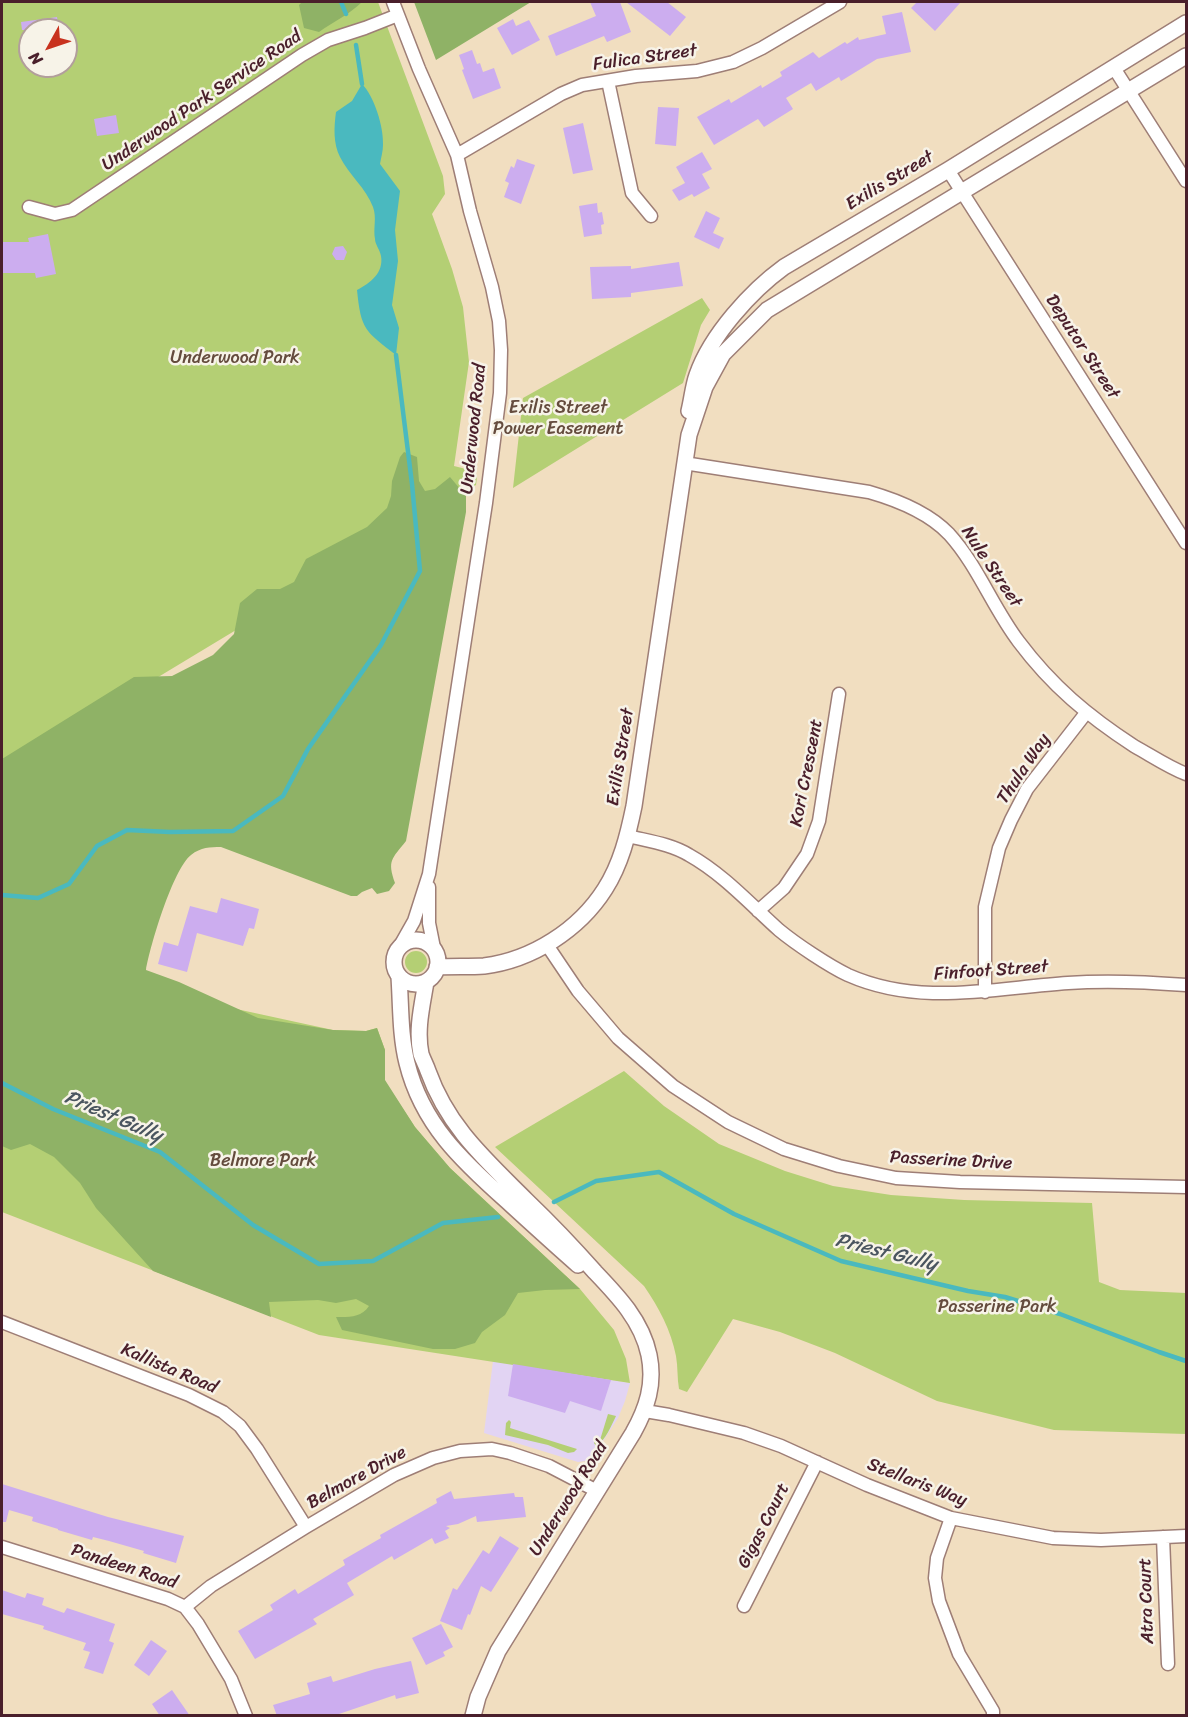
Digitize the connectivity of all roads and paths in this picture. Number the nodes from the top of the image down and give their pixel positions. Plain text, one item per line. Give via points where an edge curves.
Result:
1 (393, 2) edge
2 (840, 2) edge
3 (398, 15) junction
4 (1186, 23) edge
5 (1186, 56) edge
6 (1114, 68) junction
7 (608, 81) junction
8 (1128, 90) junction
9 (457, 155) junction
10 (948, 170) junction
11 (1186, 181) edge
12 (962, 191) junction
13 (29, 207) dead end
14 (651, 216) dead end
15 (689, 435) junction
16 (684, 463) junction
17 (1186, 543) edge
18 (839, 694) dead end
19 (1086, 713) junction
20 (1186, 774) edge
21 (628, 836) junction
22 (429, 874) junction
23 (758, 910) junction
24 (401, 944) junction
25 (547, 945) junction
26 (434, 948) junction
27 (438, 966) junction
28 (399, 977) junction
29 (426, 982) junction
30 (1186, 985) edge
31 (984, 992) junction
32 (1186, 1187) edge
33 (620, 1299) junction
34 (2, 1322) edge
35 (645, 1412) junction
36 (817, 1462) junction
37 (597, 1491) junction
38 (951, 1518) junction
39 (306, 1527) junction
40 (1186, 1536) edge
41 (1163, 1537) junction
42 (2, 1547) edge
43 (744, 1606) dead end
44 (185, 1607) junction
45 (1168, 1664) dead end
46 (246, 1716) edge
47 (473, 1716) edge
48 (993, 1716) edge

1 - 3 street, Underwood Road
2 - 7 street, Fulica Street via 734,62 697,71
3 - 9 street, Underwood Road
3 - 13 street, Underwood Park Service Road via 328,40 302,55 72,210 55,214
4 - 6 street, Exilis Street
5 - 8 street, Exilis Street
6 - 8 street
6 - 10 street, Exilis Street
7 - 9 street, Fulica Street via 582,85 561,94
7 - 14 street via 632,193
8 - 11 street
8 - 12 street, Exilis Street
9 - 22 street, Underwood Road via 499,321 500,393
10 - 12 street, Deputor Street
10 - 15 street, Exilis Street via 784,267 746,300 723,328 696,376 687,422
12 - 15 street, Exilis Street via 766,310 723,354 705,387
12 - 17 street, Deputor Street
15 - 16 street, Exilis Street
16 - 19 street, Nule Street via 869,492 909,506 934,521 960,548 1017,640
16 - 21 street, Exilis Street
18 - 23 street, Kori Crescent via 819,821 807,854 784,888
19 - 20 street, Nule Street via 1167,766
19 - 31 street, Thula Way via 1027,789 999,848 985,907
21 - 23 street, Finfoot Street via 687,854 722,877
21 - 25 street, Exilis Street via 605,889 575,923
22 - 24 street, Underwood Road via 414,921
22 - 26 street, Underwood Road via 429,922
23 - 31 street, Finfoot Street via 807,951 848,975 922,994
24 - 26 street via 417,939
24 - 28 street, Underwood Road via 393,960
25 - 27 street, Exilis Street via 522,957 483,966
25 - 32 street, Passerine Drive via 578,991 618,1038 673,1086 728,1122 784,1149 896,1178
26 - 27 street, Underwood Road
27 - 29 street, Underwood Road
28 - 29 street via 414,984
28 - 33 street, Underwood Road via 407,1064 437,1129 463,1161
29 - 33 street, Underwood Road via 418,1026 421,1054 450,1118 473,1147
30 - 31 street, Finfoot Street via 1069,983
33 - 35 street, Underwood Road via 639,1326 649,1355 651,1385
34 - 39 street, Kallista Road via 223,1412 240,1426 257,1449
35 - 36 street, Stellaris Way via 744,1433
35 - 37 street, Underwood Road
36 - 38 street, Stellaris Way
36 - 43 street, Gigas Court
37 - 39 street, Belmore Drive via 549,1466 510,1453 492,1449 460,1451 394,1475
37 - 47 street, Underwood Road via 498,1651
38 - 41 street, Stellaris Way via 1053,1538
38 - 48 street via 937,1558 939,1601 959,1654
39 - 44 street, Belmore Drive via 211,1586
40 - 41 street, Stellaris Way
41 - 45 street, Atra Court
42 - 44 street, Pandeen Road
44 - 46 street, Pandeen Road via 231,1680

